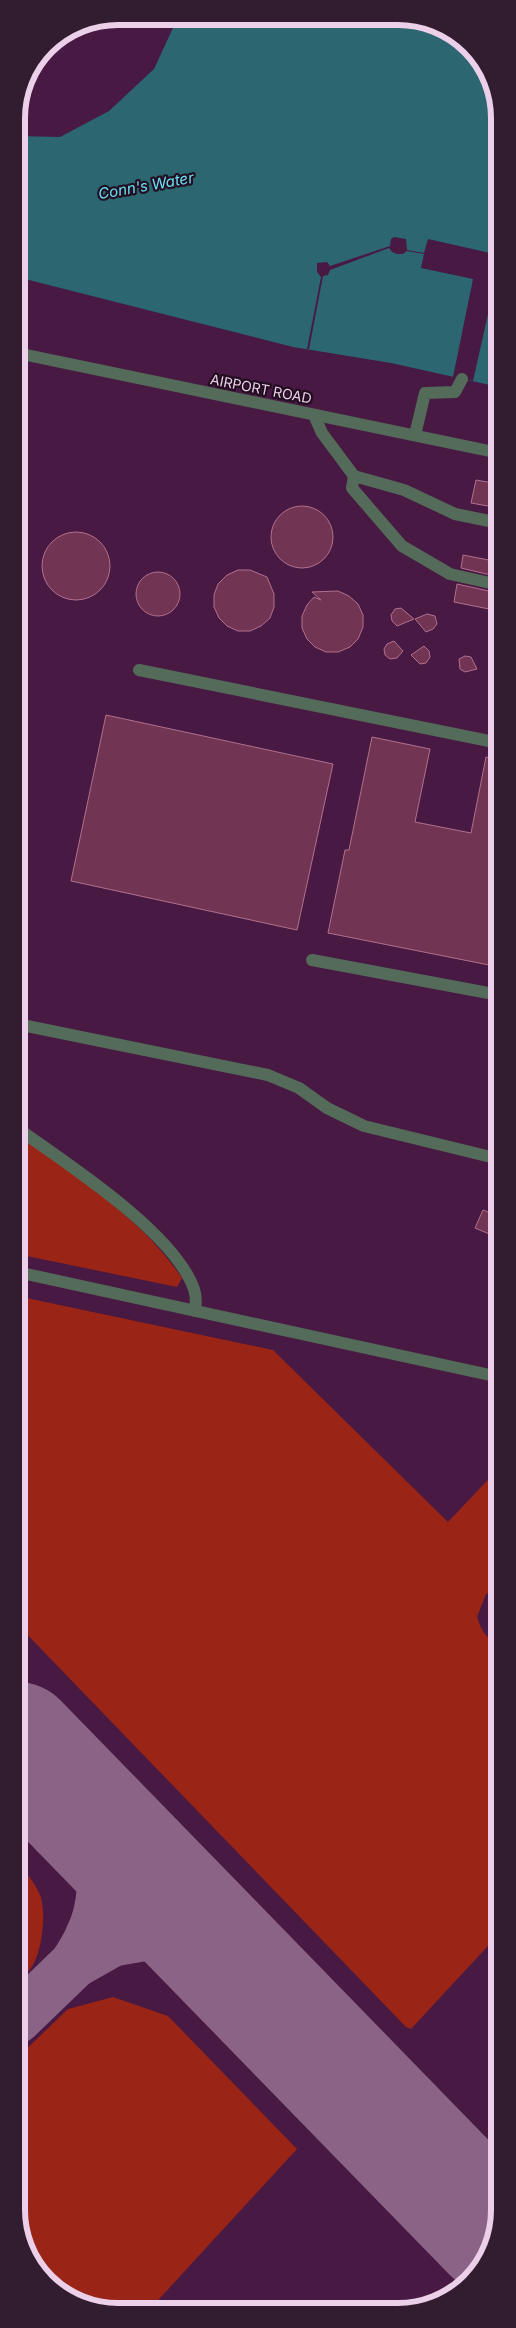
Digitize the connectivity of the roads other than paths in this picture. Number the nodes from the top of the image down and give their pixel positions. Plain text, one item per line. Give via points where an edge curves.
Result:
1 (25, 355) edge
2 (462, 378) dead end
3 (314, 415) junction
4 (415, 435) junction
5 (491, 451) edge
6 (354, 476) junction
7 (491, 521) edge
8 (491, 583) edge
9 (139, 670) dead end
10 (491, 741) edge
11 (312, 960) dead end
12 (491, 994) edge
13 (25, 1026) edge
14 (25, 1134) edge
15 (491, 1157) edge
16 (25, 1274) edge
17 (195, 1312) junction
18 (491, 1375) edge

1 - 3 street, AIRPORT ROAD
2 - 4 street via 455,392 425,394
3 - 4 street, AIRPORT ROAD
3 - 6 street via 322,433
4 - 5 street, AIRPORT ROAD
6 - 7 street via 404,490 455,514
6 - 8 street via 352,488 402,546 450,574
9 - 10 street
11 - 12 street
13 - 15 street via 268,1075 299,1088 327,1108 364,1126
14 - 17 street via 112,1197 160,1240 180,1264 194,1289
16 - 17 street
17 - 18 street

